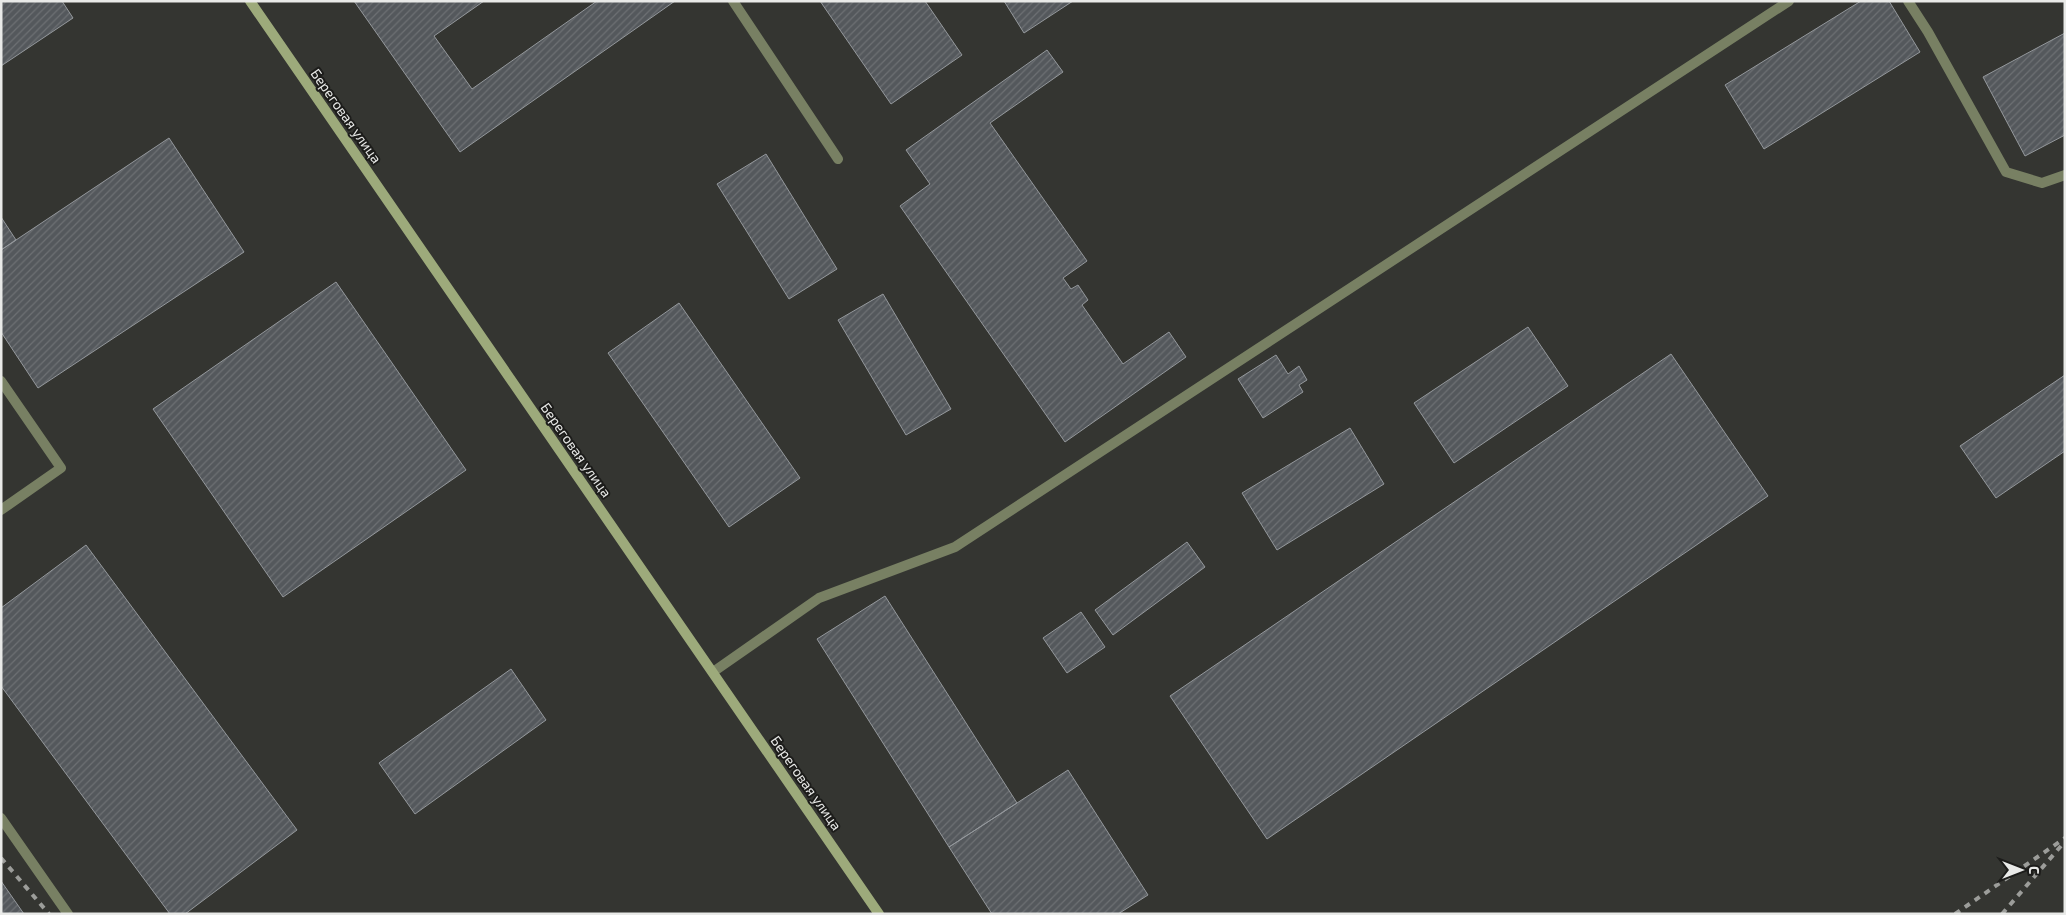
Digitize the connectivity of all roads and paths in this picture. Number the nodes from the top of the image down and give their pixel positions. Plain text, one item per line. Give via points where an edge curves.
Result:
1 (250, 1) edge
2 (733, 1) edge
3 (1788, 1) edge
4 (1908, 1) edge
5 (838, 159) dead end
6 (2065, 176) edge
7 (1, 382) edge
8 (1, 510) edge
9 (713, 672) junction
10 (1, 818) edge
11 (68, 914) edge
12 (879, 914) edge

1 - 9 street, Береговая улица
2 - 5 lane
3 - 9 lane via 956,547 820,598
4 - 6 lane via 2006,172 2042,183
7 - 8 lane via 62,468
9 - 12 street, Береговая улица
10 - 11 lane

